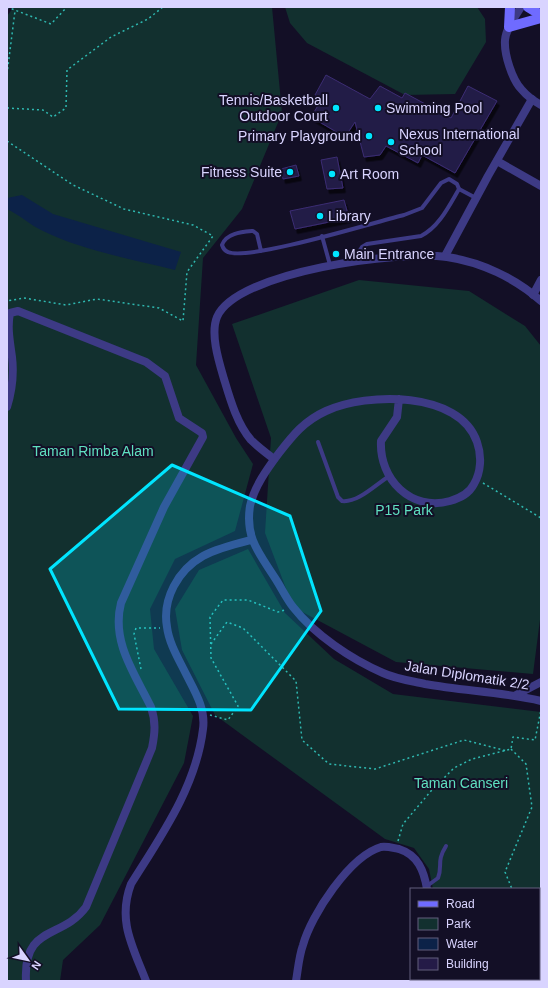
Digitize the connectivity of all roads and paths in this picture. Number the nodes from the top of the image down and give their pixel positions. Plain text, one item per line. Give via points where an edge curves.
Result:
1 (7, 7) edge
2 (67, 7) edge
3 (163, 7) edge
4 (510, 7) edge
5 (521, 7) edge
6 (528, 7) edge
7 (15, 10) junction
8 (541, 16) edge
9 (509, 27) junction
10 (7, 74) edge
11 (532, 99) junction
12 (541, 105) edge
13 (7, 108) edge
14 (7, 141) edge
15 (497, 161) junction
16 (541, 186) edge
17 (459, 189) junction
18 (476, 198) junction
19 (322, 236) junction
20 (261, 251) junction
21 (445, 256) junction
22 (353, 261) junction
23 (330, 265) junction
24 (541, 280) edge
25 (533, 295) junction
26 (7, 301) edge
27 (541, 302) edge
28 (399, 399) junction
29 (7, 407) edge
30 (318, 442) dead end
31 (274, 460) junction
32 (388, 477) junction
33 (476, 479) junction
34 (541, 518) edge
35 (251, 540) junction
36 (293, 608) junction
37 (167, 628) junction
38 (211, 644) junction
39 (137, 678) junction
40 (541, 682) edge
41 (516, 695) junction
42 (541, 701) edge
43 (541, 710) edge
44 (202, 713) junction
45 (511, 749) junction
46 (507, 751) junction
47 (446, 846) dead end
48 (396, 849) junction
49 (427, 888) edge
50 (512, 888) edge
51 (26, 981) edge
52 (146, 981) edge
53 (296, 981) edge

1 - 7 path
2 - 7 path via 50,24
3 - 13 path via 148,19 111,37 67,70 66,108 53,116 42,110
4 - 9 street
5 - 9 street
6 - 8 street
7 - 10 path
8 - 9 street
9 - 11 street via 505,41 509,66 520,89
11 - 12 street
11 - 15 street
14 - 26 path via 73,185 124,209 193,225 213,236 187,272 183,321 159,308 97,299 66,305 24,298
15 - 16 street
15 - 18 street
17 - 18 lane
17 - 19 lane via 449,179 434,190 422,208
17 - 22 lane via 429,232 421,236 367,244
18 - 21 street
19 - 20 lane
19 - 23 lane
20 - 20 lane via 234,253 228,252 222,245 230,235 253,231
21 - 22 street via 396,256
21 - 25 street via 473,262
22 - 23 street
23 - 31 street via 293,274 249,290 230,301 217,318 216,342 233,406 250,439
24 - 25 street
25 - 27 street
28 - 31 street, Jalan Diplomatik 2/2 via 356,401 326,411 299,427
28 - 32 street, Jalan Diplomatik 2/2 via 397,418 380,441
28 - 33 street, Jalan Diplomatik 2/2 via 434,406 454,415 472,431 480,449
29 - 39 street via 12,390 8,325 10,313 18,311 146,362 165,376 179,418 202,433 201,442 164,507 121,603 118,619 120,642
30 - 32 lane via 338,497 342,501 348,502 360,496
31 - 35 street, Jalan Diplomatik 2/2 via 260,480 250,507
32 - 33 street, Jalan Diplomatik 2/2 via 407,495 417,500 439,504 469,492
33 - 34 path
35 - 36 street, Jalan Diplomatik 2/2
35 - 37 street via 223,547 202,556 181,574 169,596
36 - 38 path via 278,612 248,600 223,600 210,617
36 - 41 street, Jalan Diplomatik 2/2 via 321,635 385,674 427,684
37 - 39 path via 136,628 134,634 142,667
37 - 44 street via 171,642 199,700
38 - 44 path via 212,658 238,706 228,720
38 - 46 path via 227,622 243,628 296,681 302,740 329,764 375,769 464,740
39 - 51 street via 154,716 156,726 152,748 86,907 75,919 46,933 36,942 26,959
40 - 41 street
41 - 42 street, Jalan Diplomatik 2/2
43 - 45 path via 535,740 513,737
44 - 52 street via 200,745 185,790 171,820 131,884 127,895 127,933
45 - 46 path
45 - 50 path via 526,764 532,807 505,872
46 - 48 path via 472,759 446,774 403,824
47 - 49 lane via 439,860 438,878
48 - 49 street via 410,854 417,861
48 - 53 street via 382,847 361,858 335,888 318,911 309,930 303,945

